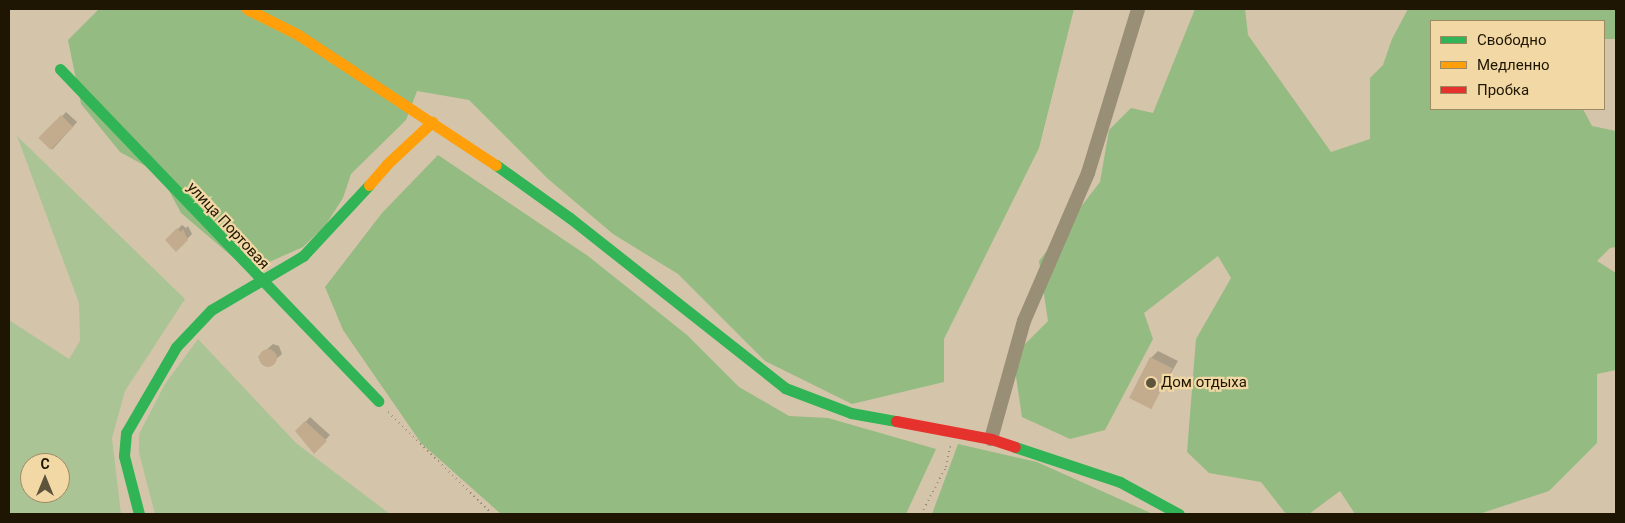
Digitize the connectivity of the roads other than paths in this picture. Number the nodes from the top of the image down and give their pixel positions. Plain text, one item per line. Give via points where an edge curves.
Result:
1 (247, 9) edge
2 (1138, 9) edge
3 (60, 69) dead end
4 (432, 122) junction
5 (259, 280) junction
6 (378, 401) road end
7 (991, 439) junction
8 (139, 514) edge
9 (1179, 514) edge

1 - 4 street via 297,34
2 - 7 street via 1088,173 1024,321
3 - 5 street, улица Портовая
4 - 5 street via 387,164 304,256
4 - 7 street via 570,218 785,388 850,413
5 - 6 street, улица Портовая
5 - 8 street via 211,310 176,347 140,405 126,433 124,456
7 - 9 street via 1120,482

